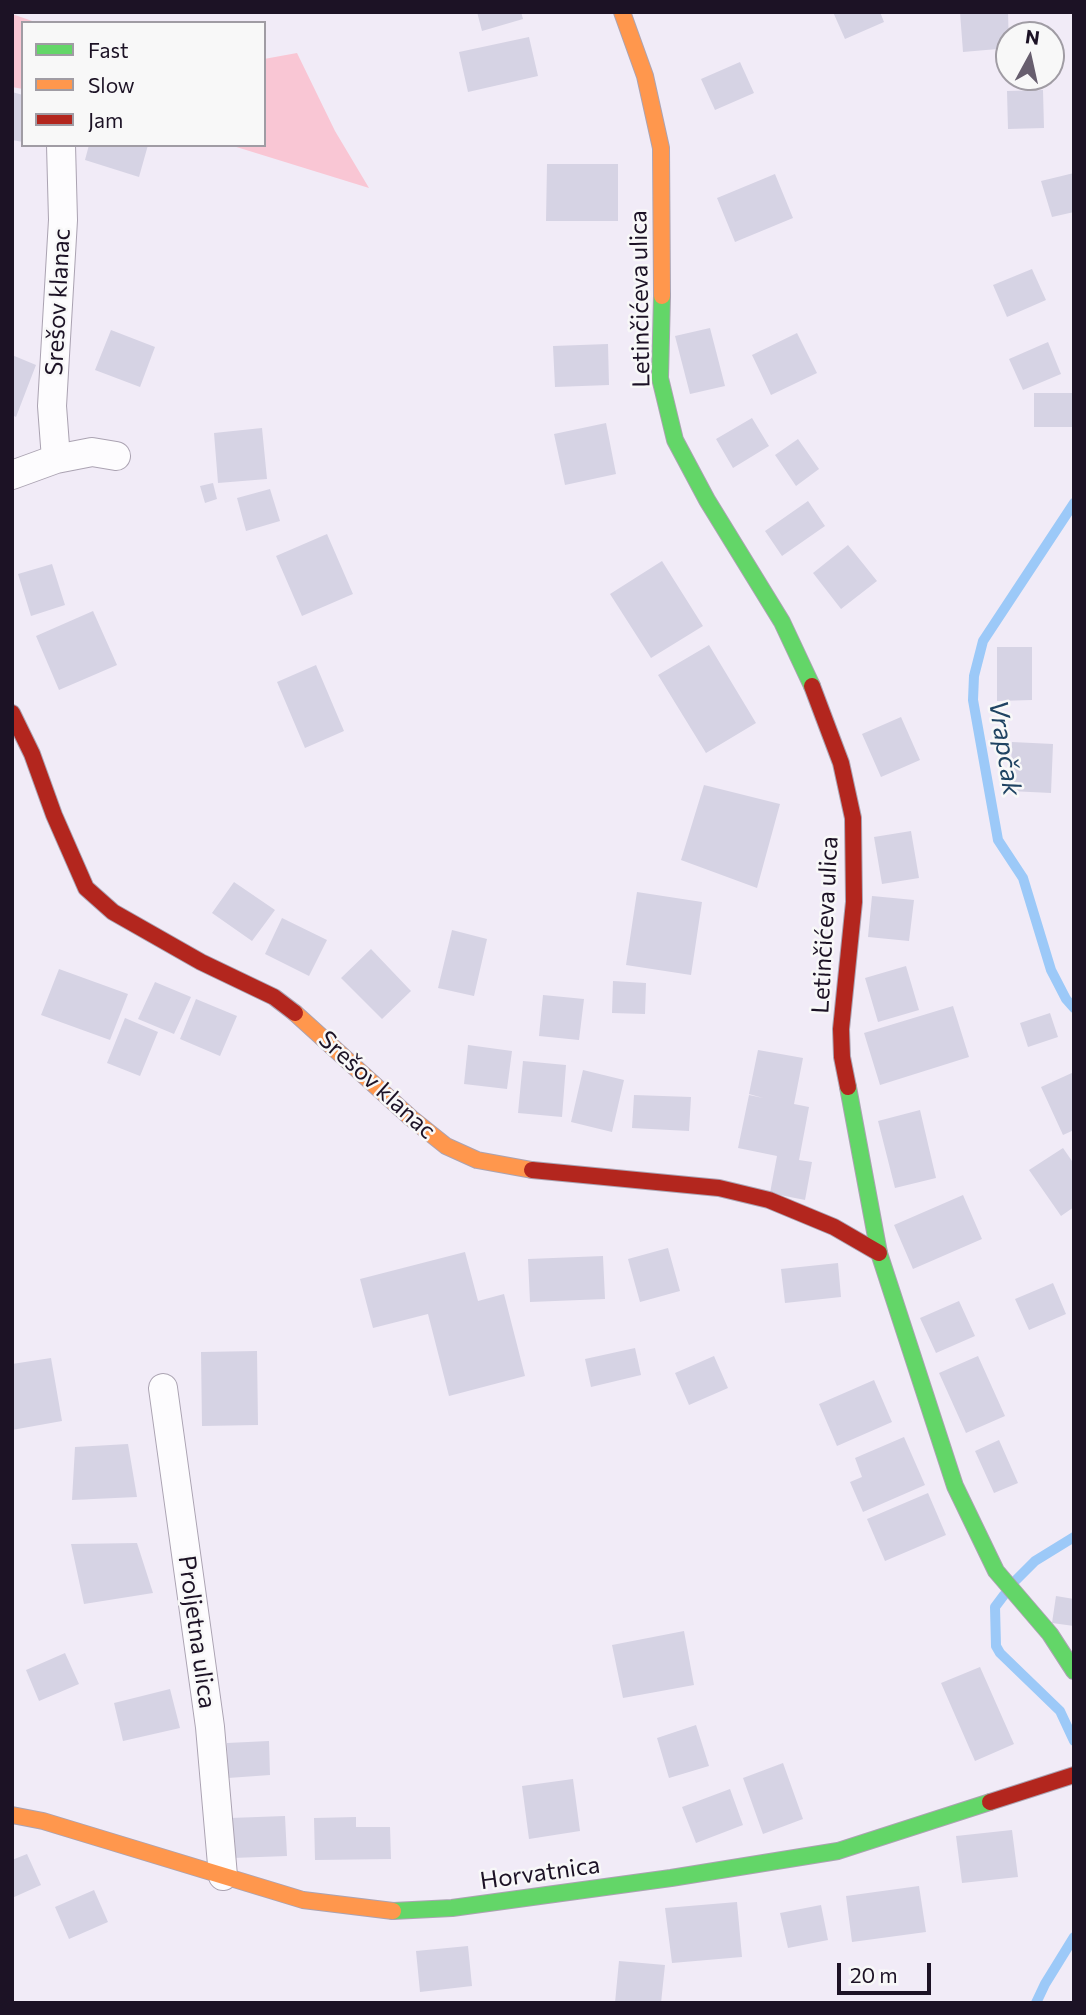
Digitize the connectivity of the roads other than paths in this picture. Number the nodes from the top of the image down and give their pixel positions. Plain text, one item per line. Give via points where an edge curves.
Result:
1 (622, 12) edge
2 (61, 147) edge
3 (116, 456) dead end
4 (55, 459) junction
5 (12, 475) edge
6 (12, 713) edge
7 (878, 1253) junction
8 (163, 1388) dead end
9 (1074, 1671) edge
10 (1068, 1776) edge
11 (12, 1815) edge
12 (223, 1876) junction

1 - 7 street, Letinčićeva ulica via 645,76 661,148 660,378 666,409 675,440 782,622 817,697 841,763 853,818 854,902 842,1057
2 - 4 street, Srešov klanac via 63,220 52,406
3 - 4 street via 92,452
4 - 5 street
6 - 7 street, Srešov klanac via 86,888 113,912 274,997 446,1146 478,1160 516,1168 719,1188 769,1200 834,1227
7 - 9 street, Letinčićeva ulica via 955,1486 996,1571 1050,1634
8 - 12 street, Proljetna ulica via 211,1727
10 - 12 street, Horvatnica via 838,1851 452,1908 384,1912 303,1900
11 - 12 street, Horvatnica

